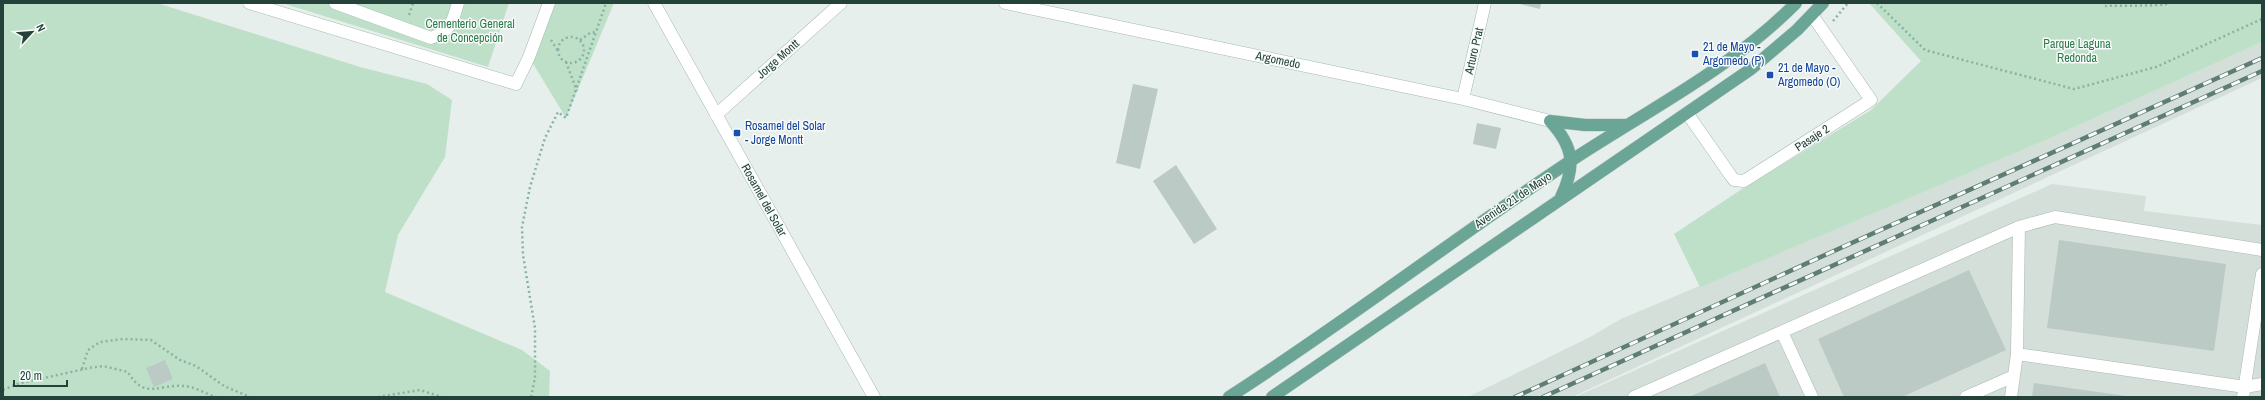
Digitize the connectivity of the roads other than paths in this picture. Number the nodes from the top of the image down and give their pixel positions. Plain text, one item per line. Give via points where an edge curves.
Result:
1 (249, 3) edge
2 (335, 3) edge
3 (458, 3) edge
4 (548, 3) edge
5 (654, 3) edge
6 (841, 3) edge
7 (1005, 3) edge
8 (1485, 3) edge
9 (1796, 3) edge
10 (1823, 3) edge
11 (1812, 15) junction
12 (1463, 99) junction
13 (1687, 113) junction
14 (716, 115) junction
15 (1550, 121) junction
16 (1628, 125) junction
17 (1571, 160) junction
18 (1561, 197) junction
19 (2019, 227) junction
20 (2262, 250) edge
21 (2262, 274) edge
22 (1782, 332) junction
23 (2017, 354) junction
24 (2014, 376) junction
25 (2262, 384) edge
26 (2244, 392) edge
27 (873, 396) edge
28 (1229, 397) edge
29 (1272, 397) edge
30 (1634, 397) edge
31 (1812, 397) edge
32 (1966, 397) edge
33 (2011, 397) edge

1 - 4 street via 516,84
2 - 3 street via 431,38 443,34 450,26
5 - 14 street, Rosamel del Solar
6 - 14 street, Jorge Montt
7 - 12 street, Argomedo
8 - 12 street, Arturo Prat
9 - 16 main road, Avenida 21 de Mayo via 1759,36 1709,73
10 - 11 main road, Avenida 21 de Mayo
11 - 13 main road, Avenida 21 de Mayo via 1751,69
11 - 13 street, Pasaje 2 via 1871,100 1749,180 1739,181 1731,176
12 - 15 street, Argomedo
13 - 18 main road, Avenida 21 de Mayo
14 - 27 street, Rosamel del Solar
15 - 16 main road via 1585,125
15 - 17 main road via 1566,141
16 - 17 main road, Avenida 21 de Mayo
17 - 18 main road via 1570,177
17 - 28 main road, Avenida 21 de Mayo
18 - 29 main road, Avenida 21 de Mayo
19 - 20 street via 2055,217
19 - 22 street
19 - 23 street
21 - 26 street
22 - 30 street
22 - 31 street
23 - 24 street
23 - 26 street
24 - 32 street
24 - 33 street
25 - 26 street

